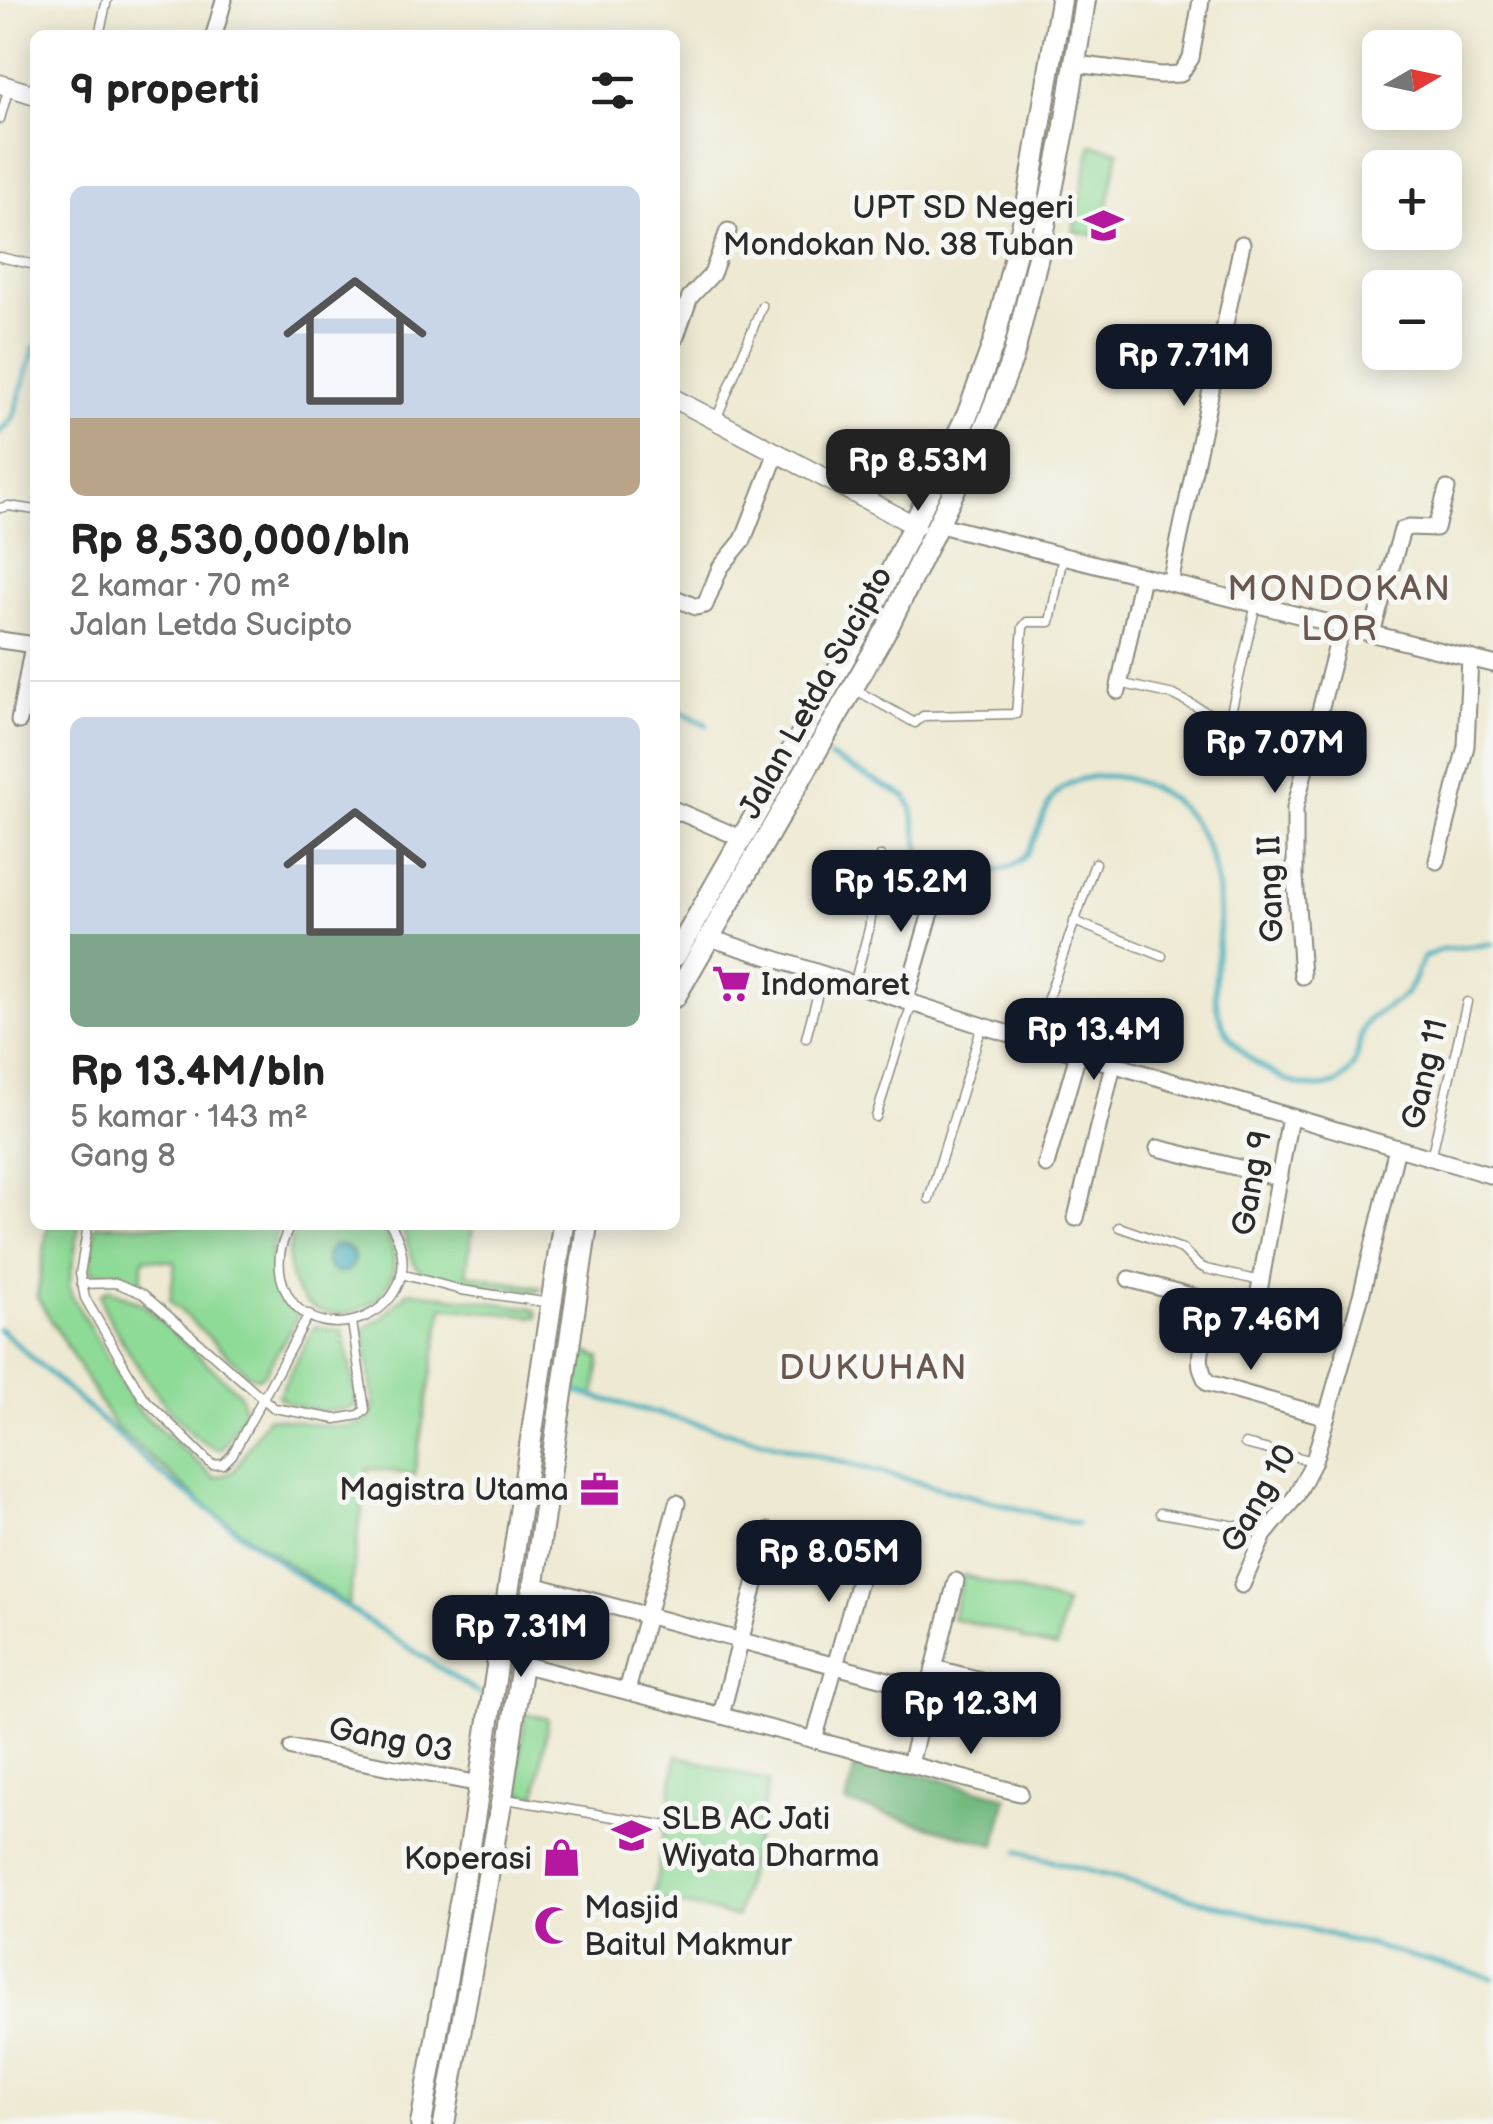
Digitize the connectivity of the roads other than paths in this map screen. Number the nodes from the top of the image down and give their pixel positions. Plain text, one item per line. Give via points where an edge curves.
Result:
1 (108, 0) edge
2 (224, 0) edge
3 (1061, 0) edge
4 (1085, 0) edge
5 (1200, 0) edge
6 (100, 30) edge
7 (215, 30) edge
8 (1076, 64) junction
9 (4, 85) edge
10 (30, 93) edge
11 (0, 118) edge
12 (728, 231) dead end
13 (1242, 244) dead end
14 (0, 257) edge
15 (30, 264) edge
16 (762, 306) dead end
17 (680, 325) edge
18 (978, 387) junction
19 (999, 394) junction
20 (680, 402) edge
21 (716, 420) junction
22 (777, 452) junction
23 (1447, 488) dead end
24 (0, 508) edge
25 (30, 509) edge
26 (940, 525) junction
27 (916, 526) junction
28 (1063, 556) junction
29 (1142, 576) junction
30 (1170, 582) junction
31 (680, 600) edge
32 (1256, 604) junction
33 (1342, 625) junction
34 (1372, 633) junction
35 (0, 640) edge
36 (30, 644) edge
37 (1470, 658) junction
38 (1493, 664) edge
39 (30, 665) edge
40 (1118, 687) joint
41 (841, 697) junction
42 (19, 721) dead end
43 (1228, 725) junction
44 (1310, 743) junction
45 (680, 812) edge
46 (742, 839) junction
47 (882, 856) dead end
48 (1438, 861) dead end
49 (1094, 863) dead end
50 (940, 882) dead end
51 (1074, 921) junction
52 (706, 945) junction
53 (680, 946) edge
54 (680, 948) edge
55 (1162, 956) dead end
56 (823, 974) junction
57 (1302, 976) dead end
58 (854, 984) junction
59 (680, 989) edge
60 (908, 1002) junction
61 (1466, 1002) dead end
62 (982, 1026) junction
63 (806, 1038) dead end
64 (1032, 1041) junction
65 (1078, 1054) junction
66 (1113, 1065) junction
67 (1290, 1117) junction
68 (876, 1118) dead end
69 (1158, 1148) dead end
70 (1397, 1148) junction
71 (1431, 1158) junction
72 (1046, 1164) dead end
73 (1493, 1176) edge
74 (1280, 1178) junction
75 (929, 1198) dead end
76 (1076, 1218) dead end
77 (1119, 1227) dead end
78 (87, 1230) edge
79 (289, 1230) edge
80 (393, 1230) edge
81 (562, 1230) edge
82 (586, 1230) edge
83 (401, 1274) junction
84 (1129, 1279) dead end
85 (1261, 1281) junction
86 (80, 1284) junction
87 (550, 1302) junction
88 (575, 1304) junction
89 (1225, 1305) junction
90 (309, 1314) junction
91 (352, 1322) junction
92 (262, 1400) junction
93 (1327, 1417) junction
94 (1245, 1444) dead end
95 (1314, 1461) junction
96 (677, 1503) dead end
97 (1160, 1513) dead end
98 (769, 1531) dead end
99 (1266, 1531) junction
100 (866, 1556) dead end
101 (956, 1581) dead end
102 (533, 1585) junction
103 (1242, 1585) dead end
104 (648, 1616) junction
105 (740, 1640) junction
106 (522, 1664) junction
107 (835, 1666) junction
108 (934, 1668) junction
109 (627, 1691) junction
110 (929, 1691) junction
111 (1042, 1696) dead end
112 (492, 1707) junction
113 (514, 1712) junction
114 (721, 1716) junction
115 (814, 1740) junction
116 (292, 1748) dead end
117 (910, 1764) junction
118 (480, 1784) junction
119 (1020, 1793) dead end
120 (502, 1798) junction
121 (674, 1826) dead end
122 (422, 2124) edge
123 (444, 2124) edge

1 - 6 lane
2 - 7 street
3 - 18 main road, Jalan Letda Sucipto via 1027,206
4 - 8 main road, Jalan Letda Sucipto
5 - 8 street via 1191,58 1180,74
8 - 19 main road, Jalan Letda Sucipto via 1042,240
9 - 10 street
9 - 11 lane
12 - 17 street via 712,274 690,296
13 - 30 street
14 - 15 lane
16 - 21 lane
18 - 19 main road
18 - 27 main road, Jalan Letda Sucipto
19 - 26 main road, Jalan Letda Sucipto
20 - 21 street
21 - 22 street
22 - 27 street
22 - 31 street via 743,540 720,568 705,604
23 - 34 street via 1436,528 1406,527 1400,533
24 - 25 lane
26 - 28 street
26 - 41 main road, Jalan Letda Sucipto
27 - 41 main road, Jalan Letda Sucipto
28 - 29 street
28 - 41 lane via 1050,622 1024,625 1016,714 920,717 915,723
29 - 30 street
29 - 40 street
30 - 32 street
32 - 33 street
32 - 43 lane
33 - 34 street
33 - 44 street, Gang II
34 - 37 street
35 - 36 street
37 - 38 street
37 - 48 street via 1466,746
39 - 42 street
40 - 43 lane via 1174,695
41 - 46 main road, Jalan Letda Sucipto
41 - 52 main road, Jalan Letda Sucipto
43 - 44 lane
44 - 57 street, Gang II via 1294,828
45 - 46 street
46 - 53 main road, Jalan Letda Sucipto
47 - 58 lane
49 - 51 lane
50 - 60 street
51 - 55 lane
51 - 64 lane
52 - 54 main road
52 - 56 street
52 - 59 main road, Jalan Letda Sucipto
56 - 58 street
56 - 63 lane
58 - 60 street
60 - 62 street
60 - 68 lane
61 - 71 lane, Gang 11
62 - 64 street
62 - 75 lane
64 - 65 street
65 - 66 street
65 - 72 street
66 - 67 street
66 - 76 street
67 - 70 street
67 - 74 street, Gang 9
69 - 74 street
70 - 71 street
70 - 93 street, Gang 10
71 - 73 street
74 - 85 street, Gang 9
77 - 85 lane via 1182,1249 1202,1268
78 - 86 lane
79 - 90 lane via 281,1276 288,1294
80 - 83 lane
81 - 87 main road
82 - 88 main road
83 - 87 lane
83 - 91 lane via 382,1308
84 - 89 street
85 - 89 street, Gang 9 via 1252,1310
86 - 92 lane via 116,1282 142,1294
86 - 92 lane via 142,1396 208,1463 229,1460
87 - 88 main road
87 - 112 main road
88 - 102 main road
89 - 93 street via 1201,1347 1205,1380
90 - 91 lane
90 - 92 lane
91 - 92 lane via 366,1404 361,1414 310,1417
93 - 95 street, Gang 10
94 - 95 lane
95 - 99 street, Gang 10
96 - 104 street
97 - 99 lane
98 - 105 street
99 - 103 street, Gang 10
100 - 107 street
101 - 108 street
102 - 104 street
102 - 106 main road
104 - 105 street
104 - 109 street
105 - 107 street
105 - 114 street
106 - 109 street
106 - 113 main road
107 - 110 street
107 - 115 street
108 - 110 street
108 - 111 street
109 - 114 street
110 - 117 street
112 - 113 main road
112 - 118 main road
113 - 120 main road
114 - 115 street
115 - 117 street
116 - 118 street, Gang 03
117 - 119 street
118 - 122 main road
120 - 121 lane
120 - 123 main road

